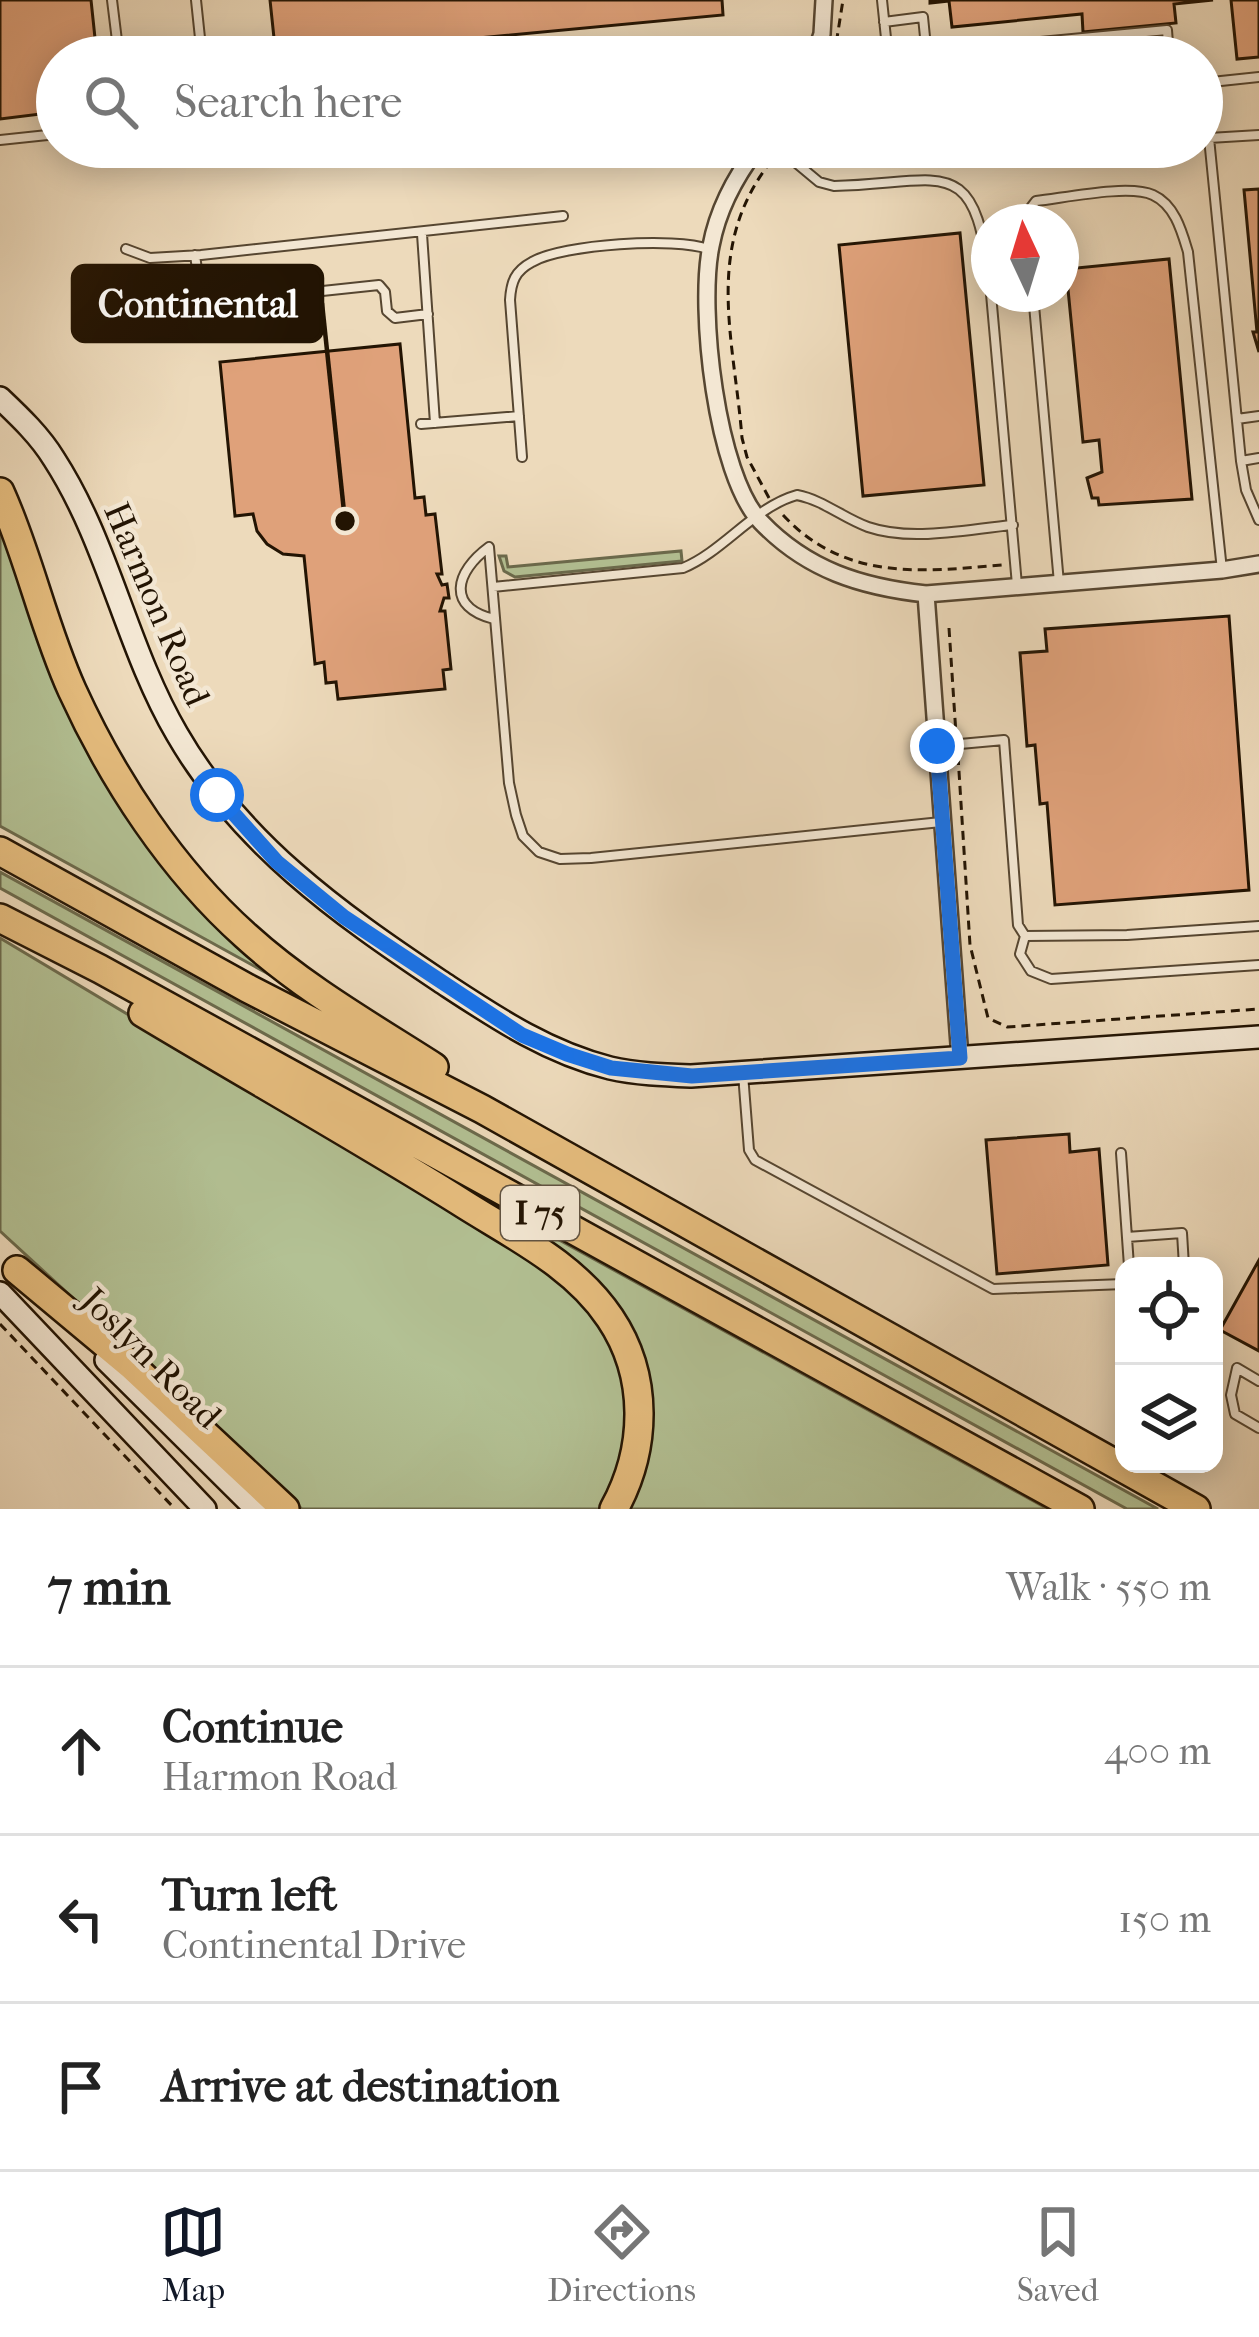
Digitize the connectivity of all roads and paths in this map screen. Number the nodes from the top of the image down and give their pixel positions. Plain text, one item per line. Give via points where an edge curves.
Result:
1 (112, 0) edge
2 (196, 0) edge
3 (824, 0) edge
4 (843, 0) edge
5 (882, 0) edge
6 (884, 22) junction
7 (116, 36) edge
8 (200, 36) edge
9 (821, 36) edge
10 (837, 36) edge
11 (886, 36) edge
12 (925, 36) edge
13 (1103, 36) edge
14 (1167, 36) edge
15 (1259, 77) edge
16 (1223, 81) edge
17 (1259, 135) edge
18 (36, 136) edge
19 (1223, 137) edge
20 (0, 140) edge
21 (742, 168) edge
22 (766, 168) edge
23 (802, 168) edge
24 (1212, 168) edge
25 (975, 204) edge
26 (1034, 204) edge
27 (563, 216) dead end
28 (422, 234) junction
29 (126, 249) dead end
30 (710, 250) junction
31 (195, 255) junction
32 (993, 312) edge
33 (1035, 312) edge
34 (428, 314) junction
35 (0, 398) edge
36 (519, 416) junction
37 (1259, 416) edge
38 (1237, 419) junction
39 (435, 423) junction
40 (421, 424) dead end
41 (522, 458) dead end
42 (1259, 458) edge
43 (1241, 461) junction
44 (0, 492) edge
45 (775, 506) junction
46 (758, 519) junction
47 (1259, 520) edge
48 (1013, 524) junction
49 (1016, 564) junction
50 (1259, 564) edge
51 (1222, 570) junction
52 (1059, 585) junction
53 (493, 587) junction
54 (1018, 587) junction
55 (926, 594) junction
56 (494, 620) junction
57 (949, 628) dead end
58 (957, 744) junction
59 (937, 746) junction
60 (943, 822) junction
61 (0, 851) edge
62 (0, 918) edge
63 (1259, 926) edge
64 (1025, 936) junction
65 (1259, 965) edge
66 (1259, 1009) edge
67 (1259, 1037) edge
68 (960, 1058) junction
69 (743, 1072) junction
70 (482, 1109) junction
71 (1121, 1153) dead end
72 (1127, 1237) junction
73 (1128, 1257) edge
74 (1183, 1257) edge
75 (6, 1272) edge
76 (1115, 1284) edge
77 (0, 1324) edge
78 (1259, 1381) edge
79 (1259, 1427) edge
80 (175, 1509) edge
81 (206, 1509) edge
82 (256, 1509) edge
83 (285, 1509) edge
84 (614, 1509) edge
85 (1079, 1509) edge
86 (1196, 1509) edge

1 - 7 lane
2 - 8 lane
3 - 9 street
4 - 10 path
5 - 6 lane
6 - 11 lane
6 - 12 lane via 923,17
13 - 14 lane
15 - 16 lane
17 - 19 lane
18 - 20 lane
21 - 30 street
22 - 45 path via 743,204 727,286 742,438
23 - 25 lane via 834,186 938,181 963,189
24 - 38 lane
26 - 51 lane via 1126,192 1154,195 1177,219 1188,252
27 - 28 lane
28 - 31 lane
28 - 34 lane
29 - 31 lane via 150,258
30 - 36 lane via 659,241 551,254 521,269 510,300
30 - 46 street via 706,304 723,443
31 - 34 lane via 201,298 209,303 379,285 395,318
32 - 48 lane
33 - 52 lane
34 - 39 lane
35 - 69 street, Harmon Road via 54,459 177,734 217,795 277,862 344,917 522,1035 611,1068
36 - 39 lane
36 - 41 lane
37 - 38 lane
38 - 43 lane
39 - 40 lane
42 - 43 lane
43 - 47 lane
44 - 70 highway via 98,744 184,869 259,947 454,1080
45 - 46 lane
45 - 48 lane via 805,496 892,532
45 - 49 path via 817,545 860,565 915,572
46 - 53 lane via 683,568
46 - 55 street via 837,576
48 - 49 lane
49 - 54 lane
50 - 51 street
51 - 52 street
52 - 54 street
53 - 56 lane
53 - 56 lane via 489,547 463,572 461,589 473,614
54 - 55 street
55 - 59 street
56 - 60 lane via 509,783 523,836 539,852 590,858
57 - 58 path
58 - 59 lane
58 - 64 lane via 1004,740
58 - 66 path via 970,945 988,1018 1007,1027
59 - 60 street
60 - 68 street
61 - 70 highway, I 75
62 - 84 highway via 67,967 577,1279 621,1335 638,1388 637,1451
62 - 85 highway, I 75
63 - 64 lane
64 - 65 lane via 1020,954 1031,971 1052,979
67 - 68 street, Harmon Road
68 - 69 street, Harmon Road
69 - 76 lane via 754,1160 994,1289
70 - 86 highway, I 75
71 - 72 lane
72 - 73 lane
72 - 74 lane via 1182,1233
75 - 81 street, Joslyn Road
75 - 82 street, Joslyn Road
75 - 83 highway via 132,1366
77 - 80 path
78 - 79 lane via 1237,1368 1231,1395 1235,1414

